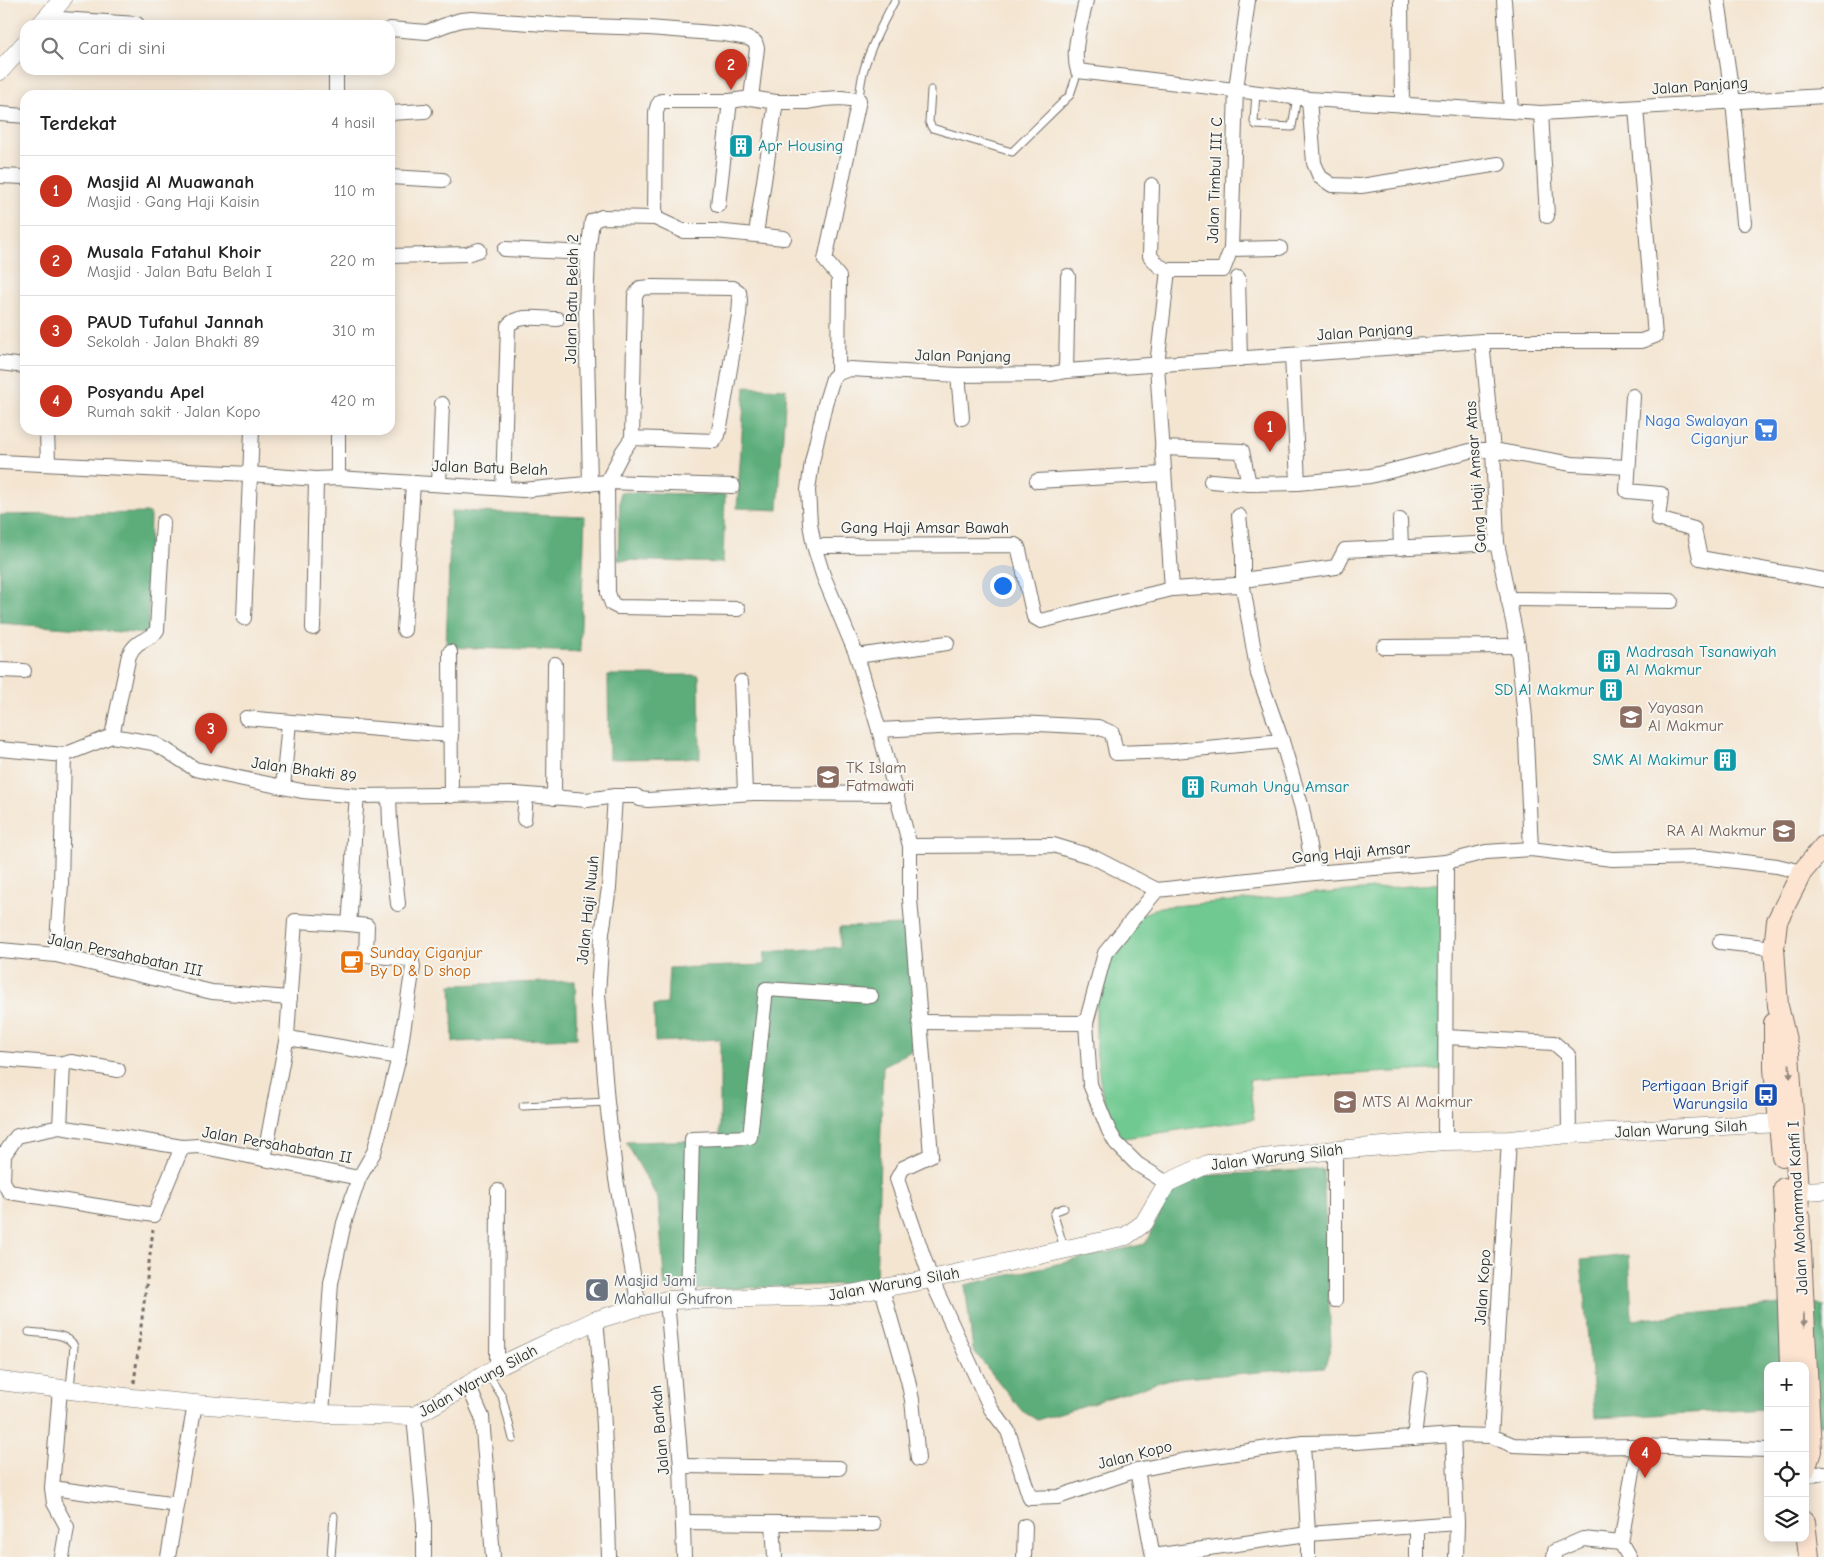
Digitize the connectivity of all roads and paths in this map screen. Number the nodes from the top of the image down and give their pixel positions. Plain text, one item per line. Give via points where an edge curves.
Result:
1 (62, 0) edge
2 (895, 0) edge
3 (1086, 0) edge
4 (1248, 0) edge
5 (1401, 0) edge
6 (1504, 0) edge
7 (1718, 0) edge
8 (44, 20) edge
9 (395, 29) edge
10 (20, 48) edge
11 (0, 70) edge
12 (1078, 71) junction
13 (336, 75) edge
14 (1236, 89) junction
15 (336, 90) edge
16 (931, 90) dead end
17 (1256, 92) junction
18 (1824, 96) edge
19 (751, 98) junction
20 (1303, 98) junction
21 (859, 100) junction
22 (730, 101) junction
23 (1733, 101) junction
24 (776, 102) junction
25 (1402, 105) junction
26 (1636, 108) junction
27 (425, 111) dead end
28 (1511, 112) junction
29 (395, 113) edge
30 (1541, 113) junction
31 (0, 114) edge
32 (20, 116) edge
33 (1499, 164) dead end
34 (0, 176) edge
35 (20, 177) edge
36 (395, 177) edge
37 (443, 180) dead end
38 (1152, 186) dead end
39 (718, 205) dead end
40 (1547, 216) dead end
41 (655, 218) junction
42 (1744, 223) dead end
43 (758, 227) dead end
44 (784, 238) dead end
45 (1280, 248) dead end
46 (505, 249) dead end
47 (1231, 249) junction
48 (479, 250) dead end
49 (588, 253) junction
50 (395, 256) edge
51 (1168, 270) junction
52 (1068, 276) dead end
53 (1238, 278) dead end
54 (557, 319) dead end
55 (1482, 341) junction
56 (1292, 355) junction
57 (1240, 359) junction
58 (0, 363) edge
59 (20, 365) edge
60 (1157, 365) junction
61 (1066, 371) junction
62 (838, 373) junction
63 (958, 375) junction
64 (1632, 396) dead end
65 (442, 404) dead end
66 (962, 418) dead end
67 (47, 435) edge
68 (252, 435) edge
69 (338, 435) edge
70 (632, 438) junction
71 (1162, 448) junction
72 (1493, 450) junction
73 (0, 462) edge
74 (48, 464) junction
75 (1627, 467) junction
76 (249, 474) junction
77 (1164, 474) junction
78 (338, 478) junction
79 (316, 479) junction
80 (1037, 481) dead end
81 (1211, 481) dead end
82 (412, 482) junction
83 (607, 482) junction
84 (1298, 483) junction
85 (439, 484) junction
86 (590, 484) junction
87 (1249, 484) junction
88 (733, 486) dead end
89 (503, 488) junction
90 (1239, 516) dead end
91 (1400, 520) dead end
92 (163, 522) dead end
93 (1497, 544) junction
94 (814, 546) junction
95 (1401, 548) junction
96 (1824, 580) edge
97 (1241, 584) junction
98 (1172, 589) junction
99 (1508, 599) junction
100 (1671, 601) dead end
101 (738, 609) dead end
102 (244, 618) dead end
103 (313, 628) dead end
104 (404, 630) dead end
105 (947, 643) dead end
106 (1518, 646) junction
107 (1384, 647) dead end
108 (450, 652) dead end
109 (857, 656) junction
110 (555, 664) dead end
111 (0, 670) edge
112 (24, 671) dead end
113 (741, 682) dead end
114 (246, 718) dead end
115 (289, 722) junction
116 (879, 730) junction
117 (451, 735) junction
118 (112, 736) junction
119 (1282, 741) junction
120 (0, 749) edge
121 (64, 755) junction
122 (283, 787) junction
123 (745, 793) junction
124 (896, 794) junction
125 (526, 795) junction
126 (358, 796) junction
127 (389, 796) junction
128 (451, 796) junction
129 (615, 796) junction
130 (554, 798) junction
131 (524, 819) dead end
132 (910, 846) junction
133 (1824, 846) edge
134 (1531, 849) junction
135 (1446, 862) junction
136 (1802, 872) junction
137 (1314, 873) junction
138 (1157, 890) junction
139 (398, 904) dead end
140 (349, 924) junction
141 (1720, 942) dead end
142 (1774, 948) junction
143 (0, 950) edge
144 (56, 955) junction
145 (871, 996) dead end
146 (290, 998) junction
147 (1778, 1006) junction
148 (919, 1022) junction
149 (1086, 1023) junction
150 (287, 1036) junction
151 (1446, 1037) junction
152 (399, 1057) junction
153 (0, 1059) edge
154 (63, 1064) junction
155 (118, 1070) dead end
156 (607, 1102) junction
157 (523, 1106) dead end
158 (1780, 1123) junction
159 (60, 1127) junction
160 (1569, 1134) junction
161 (1509, 1140) junction
162 (1445, 1141) junction
163 (182, 1147) junction
164 (1335, 1150) junction
165 (2, 1154) edge
166 (264, 1159) junction
167 (359, 1178) junction
168 (1167, 1183) junction
169 (1824, 1190) edge
170 (498, 1191) dead end
171 (1791, 1192) junction
172 (1064, 1208) dead end
173 (154, 1215) junction
174 (1065, 1251) junction
175 (931, 1279) junction
176 (882, 1289) junction
177 (668, 1300) junction
178 (688, 1300) junction
179 (1335, 1300) dead end
180 (638, 1307) junction
181 (596, 1320) junction
182 (29, 1332) dead end
183 (1790, 1362) edge
184 (492, 1370) junction
185 (1421, 1378) dead end
186 (0, 1381) edge
187 (468, 1385) junction
188 (64, 1390) junction
189 (133, 1398) junction
190 (195, 1404) junction
191 (322, 1414) junction
192 (414, 1416) junction
193 (1453, 1435) junction
194 (1491, 1436) junction
195 (1414, 1438) junction
196 (513, 1439) dead end
197 (1303, 1443) junction
198 (1637, 1446) junction
199 (1764, 1450) edge
200 (1807, 1452) edge
201 (918, 1459) dead end
202 (681, 1466) junction
203 (839, 1468) dead end
204 (1137, 1470) junction
205 (1824, 1473) edge
206 (1809, 1475) edge
207 (52, 1488) junction
208 (177, 1505) junction
209 (334, 1516) dead end
210 (684, 1522) junction
211 (773, 1523) junction
212 (1457, 1523) junction
213 (873, 1524) dead end
214 (1025, 1526) dead end
215 (1417, 1526) junction
216 (1308, 1534) junction
217 (1807, 1542) edge
218 (1621, 1543) junction
219 (1153, 1556) edge
220 (62, 1557) edge
221 (168, 1557) edge
222 (331, 1557) edge
223 (424, 1557) edge
224 (493, 1557) edge
225 (609, 1557) edge
226 (684, 1557) edge
227 (775, 1557) edge
228 (1024, 1557) edge
229 (1308, 1557) edge
230 (1417, 1557) edge
231 (1456, 1557) edge
232 (1554, 1557) edge
233 (1629, 1557) edge
234 (1809, 1557) edge

1 - 8 street
2 - 21 lane via 863,71
3 - 12 street via 1076,51
4 - 14 street, Jalan Timbul III C
5 - 25 street
6 - 28 street
7 - 23 street
9 - 19 street via 427,32 472,19 649,28 748,38 755,42 757,48
10 - 11 street
12 - 14 street
12 - 16 lane via 1070,95 1012,152 932,128 929,122
13 - 15 street
14 - 17 street
14 - 47 street, Jalan Timbul III C
17 - 20 street
17 - 20 lane via 1256,125 1292,127
18 - 23 street, Jalan Panjang
19 - 22 street
19 - 24 street
20 - 25 street
20 - 33 street via 1314,163 1320,177 1332,184 1361,186
21 - 24 street via 832,98
21 - 62 street via 825,260 839,276
22 - 39 street
22 - 41 street via 666,100 658,104
23 - 26 street, Jalan Panjang
23 - 42 street
24 - 43 street
25 - 28 street
26 - 30 street
26 - 55 street, Jalan Panjang via 1655,336 1641,341
27 - 29 street
28 - 30 street
30 - 40 street
31 - 32 street
34 - 35 street
36 - 37 street
38 - 51 street via 1150,256
41 - 44 street, Jalan Batu Belah 2 via 683,231
41 - 49 street, Jalan Batu Belah 2 via 596,218 592,221
45 - 47 street
46 - 49 street
47 - 51 street, Jalan Timbul III C via 1223,270
48 - 50 street via 467,254
49 - 86 street, Jalan Batu Belah 2
51 - 60 street
52 - 61 street
53 - 57 street
54 - 89 street via 523,318 508,326
55 - 56 street, Jalan Panjang
55 - 72 street, Gang Haji Amsar Atas
56 - 57 street, Jalan Panjang
56 - 84 street
57 - 60 street, Jalan Panjang
58 - 59 street
60 - 61 street, Jalan Panjang
60 - 71 street
61 - 63 street, Jalan Panjang
62 - 63 street, Jalan Panjang via 850,369
62 - 94 street via 833,378 825,404 808,490
63 - 66 street
64 - 75 street
65 - 85 street
67 - 74 street
68 - 76 street
69 - 78 street
70 - 70 street via 714,441 722,416 739,315 739,292 733,288 652,287 640,288 637,292
70 - 83 street
71 - 77 street
71 - 87 street via 1242,451
72 - 75 street via 1572,464
72 - 84 street via 1474,450 1370,476
72 - 93 street, Gang Haji Amsar Atas
73 - 74 street, Jalan Batu Belah
74 - 76 street, Jalan Batu Belah
75 - 96 street via 1627,491 1661,494 1658,519 1694,529 1700,558
76 - 79 street, Jalan Batu Belah
76 - 102 street
77 - 80 street
77 - 98 street
78 - 79 street, Jalan Batu Belah
78 - 82 street, Jalan Batu Belah
79 - 103 street
81 - 87 street
82 - 85 street, Jalan Batu Belah
82 - 104 street
83 - 86 street, Jalan Batu Belah
83 - 88 street, Jalan Batu Belah
83 - 101 street via 608,593 612,604 631,608
84 - 87 street
85 - 89 street, Jalan Batu Belah
86 - 89 street, Jalan Batu Belah via 523,490
90 - 97 street via 1243,552
91 - 95 street
92 - 118 street via 157,630 138,642 129,655
93 - 95 street
93 - 99 street, Gang Haji Amsar Atas
94 - 98 street, Gang Haji Amsar Bawah via 1015,545 1019,550 1034,618 1041,621
94 - 109 street
95 - 97 street, Gang Haji Amsar Bawah via 1346,550 1336,567
97 - 98 street, Gang Haji Amsar Bawah
97 - 119 street via 1258,674
99 - 100 street
99 - 106 street, Gang Haji Amsar Atas
105 - 109 street
106 - 107 street
106 - 134 street, Gang Haji Amsar Atas
108 - 117 street
109 - 116 street
110 - 130 street
111 - 112 street
113 - 123 street
114 - 115 street
115 - 117 street
115 - 122 street
116 - 119 street via 1018,723 1098,727 1112,733 1116,753
116 - 124 street
117 - 128 street
118 - 121 street
118 - 122 street, Jalan Bhakti 89 via 153,743 195,769
119 - 137 street via 1302,808
120 - 121 street
121 - 144 street
122 - 126 street, Jalan Bhakti 89
123 - 124 street
123 - 129 street via 648,800 636,796
124 - 132 street
125 - 128 street, Jalan Bhakti 89
125 - 130 street, Jalan Bhakti 89
125 - 131 street
126 - 127 street, Jalan Bhakti 89
126 - 140 street via 353,831
127 - 128 street, Jalan Bhakti 89
127 - 139 street
129 - 130 street, Jalan Bhakti 89 via 587,800
129 - 156 street, Jalan Haji Nuuh via 598,994
132 - 138 street via 1053,845 1094,857
132 - 148 street via 910,899
133 - 136 main road, Jalan Mohammad Kahfi I
134 - 135 street, Gang Haji Amsar via 1486,852
134 - 136 street, Gang Haji Amsar via 1612,859 1702,857
135 - 137 street, Gang Haji Amsar
135 - 151 street
136 - 142 main road, Jalan Mohammad Kahfi I via 1777,921
137 - 138 street, Gang Haji Amsar
138 - 149 street via 1105,953
140 - 146 street via 295,921
140 - 152 street via 366,926 366,955 409,959 412,962
141 - 142 street
142 - 147 main road, Jalan Mohammad Kahfi I
143 - 144 street, Jalan Persahabatan III
144 - 146 street, Jalan Persahabatan III via 212,992
145 - 178 street via 766,989 750,1137 692,1139
146 - 150 street
147 - 158 main road, Jalan Mohammad Kahfi I via 1774,1019 1774,1068
147 -> 171 main road, Jalan Mohammad Kahfi I via 1789,1053
148 - 149 street
148 - 175 street via 932,1155 902,1168 897,1179
149 - 168 street via 1090,1084 1109,1131 1137,1164
150 - 152 street
150 - 166 street
151 - 160 street via 1554,1043 1568,1055
151 - 162 street
152 - 167 street via 374,1152
153 - 154 street
154 - 155 street via 71,1062
154 - 159 street
156 - 157 lane
156 - 180 street, Jalan Haji Nuuh via 616,1179
158 - 160 street, Jalan Warung Silah
158 - 171 main road, Jalan Mohammad Kahfi I
159 - 163 street
159 - 165 street via 17,1136
160 - 161 street, Jalan Warung Silah
161 - 162 street, Jalan Warung Silah
161 - 194 street, Jalan Kopo
162 - 164 street, Jalan Warung Silah
163 - 166 street, Jalan Persahabatan II via 199,1146
163 - 173 street, Jalan Persahabatan II
164 - 168 street, Jalan Warung Silah via 1208,1164
164 - 179 street
165 - 173 street via 3,1181 9,1192
166 - 167 street, Jalan Persahabatan II
167 - 191 street via 344,1223 331,1283
168 - 174 street, Jalan Warung Silah via 1144,1223 1126,1236
169 - 171 street
170 - 184 street
171 - 183 main road, Jalan Mohammad Kahfi I
171 -> 200 main road, Jalan Mohammad Kahfi I
172 - 174 lane via 1054,1215
173 - 189 path
174 - 175 street, Jalan Warung Silah
175 - 176 street, Jalan Warung Silah
175 - 204 street, Jalan Kopo via 991,1409 1008,1431 1030,1498 1058,1497
176 - 178 street, Jalan Warung Silah via 839,1296
176 - 201 street via 912,1400
177 - 178 street, Jalan Warung Silah
177 - 180 street, Jalan Warung Silah
177 - 202 street, Jalan Barkah
180 - 181 street, Jalan Warung Silah
181 - 184 street, Jalan Warung Silah
181 - 225 street via 606,1454
182 - 188 lane via 66,1337 73,1343
184 - 187 street, Jalan Warung Silah
184 - 196 lane
185 - 195 street
186 - 188 street, Jalan Warung Silah
187 - 192 street, Jalan Warung Silah
187 - 224 street via 482,1417
188 - 189 street, Jalan Warung Silah
188 - 207 street
189 - 190 street, Jalan Warung Silah
190 - 191 street, Jalan Warung Silah
190 - 208 street
191 - 192 street, Jalan Warung Silah
192 - 223 street
193 - 194 street, Jalan Kopo
193 - 195 street, Jalan Kopo
193 - 212 street
194 - 198 street, Jalan Kopo via 1513,1445 1564,1448
195 - 197 street, Jalan Kopo
197 - 204 street, Jalan Kopo
197 - 216 street
198 - 199 street, Jalan Kopo
198 - 218 street
202 - 203 street
202 - 210 street, Jalan Barkah
204 - 219 street
205 - 206 street
207 - 208 street
207 - 220 street via 54,1503 67,1527
208 - 221 street
209 - 222 lane
210 - 211 street
210 - 226 street, Jalan Barkah
211 - 213 street
211 - 227 street
212 - 215 street
212 - 231 street
214 - 228 street
215 - 216 street
215 - 230 street
216 - 219 street
216 - 229 street
217 - 234 main road
218 - 232 street via 1583,1539 1555,1551
218 - 233 street

